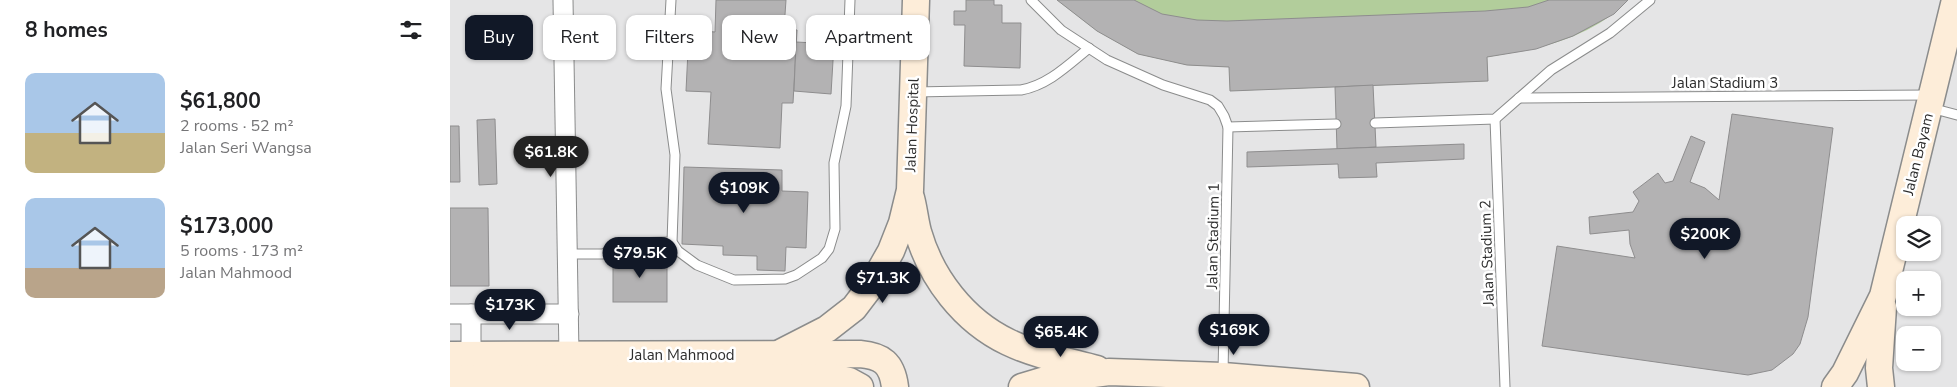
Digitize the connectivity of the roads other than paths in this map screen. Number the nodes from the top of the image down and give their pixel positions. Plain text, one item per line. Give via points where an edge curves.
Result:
1 (563, 0) edge
2 (671, 0) edge
3 (850, 0) edge
4 (916, 0) edge
5 (1032, 0) edge
6 (1650, 0) edge
7 (1955, 0) edge
8 (1089, 48) junction
9 (913, 92) junction
10 (1519, 98) junction
11 (1931, 101) junction
12 (1957, 115) edge
13 (1495, 119) junction
14 (1375, 122) dead end
15 (1336, 124) dead end
16 (1228, 127) junction
17 (910, 190) junction
18 (672, 242) junction
19 (568, 254) junction
20 (1883, 296) junction
21 (450, 314) edge
22 (471, 314) junction
23 (569, 314) junction
24 (776, 354) junction
25 (570, 355) junction
26 (457, 371) edge
27 (1109, 372) junction
28 (1223, 376) junction
29 (755, 382) edge
30 (631, 383) edge
31 (860, 387) edge
32 (894, 387) edge
33 (1022, 387) edge
34 (1356, 387) edge
35 (1505, 387) edge
36 (1835, 387) edge
37 (1882, 387) edge

1 - 19 street
2 - 18 lane via 666,89 674,155
3 - 18 lane via 846,106 834,163 835,229 829,249 803,271 785,279 734,280 692,262
4 - 9 main road, Jalan Hospital
5 - 8 lane via 1061,30
6 - 10 lane via 1610,33 1551,70
7 - 11 main road, Jalan Bayam
8 - 9 lane via 1047,82 1034,88
8 - 16 lane via 1136,75 1210,100 1221,111
9 - 17 main road, Jalan Hospital
10 - 11 lane, Jalan Stadium 3
10 - 13 lane
11 - 12 lane, Jalan Stadium 3
11 - 20 main road, Jalan Bayam
13 - 14 lane
13 - 35 lane, Jalan Stadium 2
15 - 16 lane
16 - 28 lane, Jalan Stadium 1
17 - 24 main road, Jalan Hospital via 891,251 854,308 827,330
17 - 27 main road, Jalan Hospital via 919,233 932,265 950,295 976,322 1008,342
18 - 19 lane via 626,243 603,254
19 - 23 street
20 - 36 main road, Jalan Bayam
20 - 37 main road via 1879,368
21 - 22 street
22 - 23 street
22 - 26 street
23 - 25 street
24 - 25 main road, Jalan Mahmood
24 - 32 main road, Jalan Mahmood via 872,355 882,359 890,368
25 - 26 main road, Jalan Mahmood
26 - 30 main road, Jalan Mahmood
27 - 28 main road
27 - 33 main road via 1042,381
28 - 34 main road
29 - 30 main road, Jalan Mahmood
29 - 31 main road, Jalan Mahmood via 831,378

